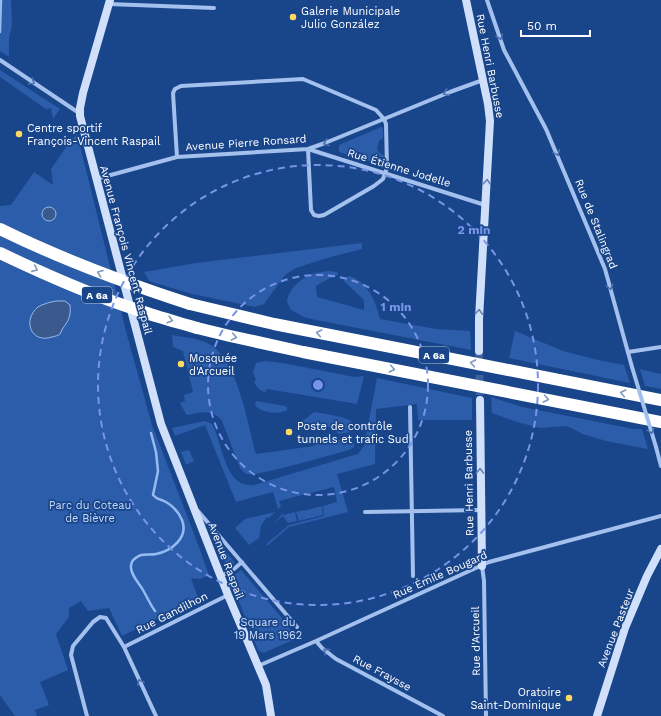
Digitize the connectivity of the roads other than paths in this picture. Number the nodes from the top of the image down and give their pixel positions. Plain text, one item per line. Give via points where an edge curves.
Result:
1 (466, 0) edge
2 (487, 0) edge
3 (110, 2) edge
4 (214, 8) dead end
5 (0, 60) edge
6 (483, 80) junction
7 (79, 113) junction
8 (384, 119) junction
9 (308, 149) junction
10 (177, 157) junction
11 (385, 174) junction
12 (96, 179) junction
13 (485, 205) junction
14 (0, 229) edge
15 (0, 253) edge
16 (661, 347) edge
17 (479, 351) tunnel mouth
18 (628, 352) junction
19 (480, 400) tunnel mouth
20 (661, 400) edge
21 (410, 407) dead end
22 (661, 422) edge
23 (661, 466) edge
24 (192, 504) junction
25 (480, 510) junction
26 (413, 511) junction
27 (365, 512) dead end
28 (661, 516) edge
29 (661, 549) edge
30 (242, 562) junction
31 (482, 566) junction
32 (220, 576) junction
33 (413, 576) dead end
34 (228, 595) junction
35 (297, 627) dead end
36 (316, 641) junction
37 (124, 647) junction
38 (257, 666) junction
39 (87, 716) edge
40 (156, 716) edge
41 (271, 716) edge
42 (444, 716) edge
43 (486, 716) edge
44 (597, 716) edge

1 - 6 main road, Rue Henri Barbusse
2 -> 18 street, Rue de Stalingrad via 504,50 549,135 605,269
3 - 4 street
3 - 7 main road, Avenue François Vincent Raspail
5 -> 7 street
6 -> 8 street, Avenue Pierre Ronsard
13 -> 6 main road, Rue Henri Barbusse via 490,121
7 - 12 main road, Avenue François Vincent Raspail
8 -> 9 street, Avenue Pierre Ronsard
8 - 10 street via 376,110 303,79 181,86 173,93
8 - 11 street via 387,168
9 - 10 street, Avenue Pierre Ronsard
9 - 11 street, Rue Étienne Jodelle
9 - 11 street via 311,210 316,216 324,215 374,186
10 - 12 street, Avenue Pierre Ronsard
11 - 13 street, Rue Étienne Jodelle
12 - 24 main road, Avenue François Vincent Raspail via 162,424
17 -> 13 main road, Rue Henri Barbusse
20 -> 14 highway, A 6a, bridge via 274,324 190,304 83,266
15 -> 22 highway, A 6a, bridge via 112,301 197,328 303,352
16 - 18 street
18 -> 23 street, Rue de Stalingrad, bridge
25 -> 19 main road, Rue Henri Barbusse
21 - 26 street
24 - 30 street
24 - 32 main road, Avenue Raspail
25 - 26 street
25 - 31 main road, Rue Henri Barbusse
26 - 27 street
26 - 33 street
28 - 31 street, Rue Émile Bougard
29 - 44 main road, Avenue Pasteur via 625,628
30 - 32 street
30 - 35 street
31 - 36 street, Rue Émile Bougard
31 - 43 street, Rue d'Arcueil
32 - 34 main road, Avenue Raspail
34 - 37 street, Rue Gandilhon
34 - 38 main road, Avenue Raspail
36 - 38 street, Rue Émile Bougard
42 -> 36 street, Rue Fraysse via 336,659
37 - 39 street via 110,621 104,617 93,622 72,650 72,660
40 -> 37 street
38 - 41 main road, Avenue Raspail via 266,685

